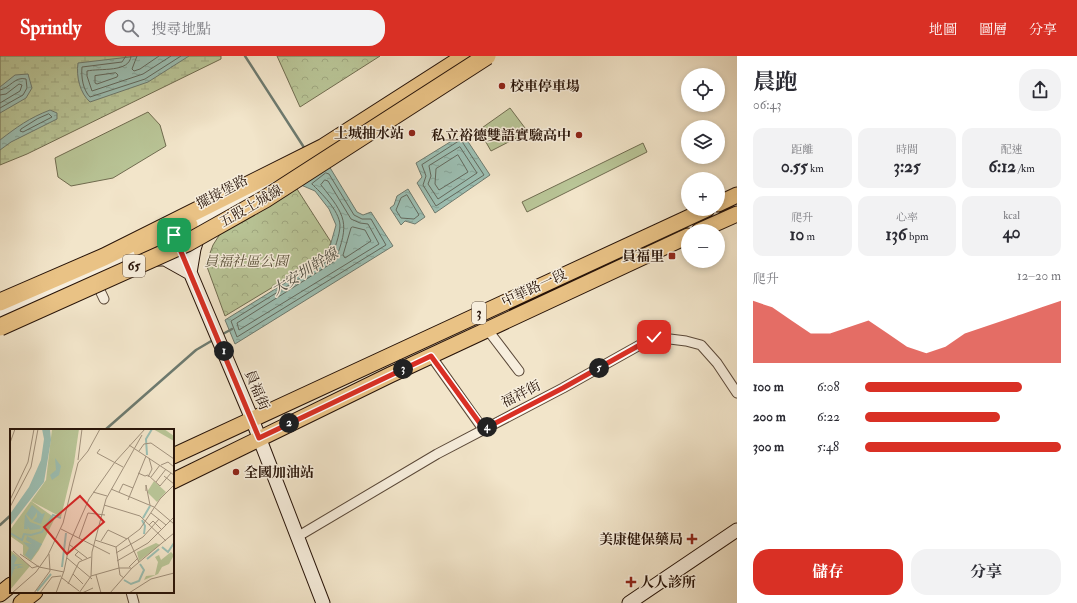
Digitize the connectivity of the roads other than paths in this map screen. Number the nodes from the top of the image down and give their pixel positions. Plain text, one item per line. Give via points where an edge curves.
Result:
1 (466, 56) edge
2 (478, 56) edge
3 (489, 56) edge
4 (449, 76) junction
5 (253, 184) junction
6 (737, 195) edge
7 (265, 199) junction
8 (725, 201) edge
9 (737, 214) edge
10 (692, 216) edge
11 (207, 219) junction
12 (715, 224) edge
13 (171, 237) junction
14 (681, 239) edge
15 (132, 258) junction
16 (190, 273) junction
17 (93, 276) junction
18 (104, 299) dead end
19 (0, 302) edge
20 (0, 315) edge
21 (0, 327) edge
22 (487, 329) junction
23 (431, 356) junction
24 (518, 371) dead end
25 (737, 393) edge
26 (252, 418) junction
27 (484, 429) junction
28 (259, 438) junction
29 (174, 456) edge
30 (174, 480) edge
31 (737, 530) edge
32 (297, 537) junction
33 (10, 587) edge
34 (34, 593) edge
35 (131, 593) edge
36 (0, 594) edge
37 (21, 603) edge
38 (134, 603) edge
39 (323, 603) edge
40 (629, 603) edge

1 - 5 highway, 五股土城線 / 65 via 324,147
2 - 4 street, 擺接堡路
3 - 4 street, 擺接堡路
3 - 7 highway, 五股土城線 / 65, bridge
4 - 11 street, 擺接堡路 via 320,158
5 - 13 highway via 225,205
5 - 19 highway, 五股土城線 / 65 via 104,257
6 - 8 main road
7 - 13 highway, bridge
7 - 21 highway, 五股土城線 / 65, bridge via 187,243
9 - 12 main road
10 - 26 main road, 中華路一段 / 3
11 - 13 street, 擺接堡路
11 - 16 street via 194,249
13 - 15 street, 擺接堡路
13 - 16 street, 員福街
13 - 20 highway
14 - 22 main road, 中華路一段 / 3
15 - 16 street via 165,258
15 - 17 street, 擺接堡路
16 - 26 street, 員福街
17 - 18 street
17 - 20 street, 擺接堡路
22 - 23 main road, 中華路一段 / 3
22 - 24 street
23 - 27 street
23 - 28 main road, 中華路一段 / 3
25 - 27 street, 福祥街 via 701,345 654,337
26 - 28 street, 員福街
26 - 29 main road, 3
27 - 32 street, 福祥街
28 - 30 main road, 3
28 - 32 street, 員福街
31 - 40 street
32 - 39 street, 員福街
33 - 36 main road
34 - 37 main road
35 - 38 street

